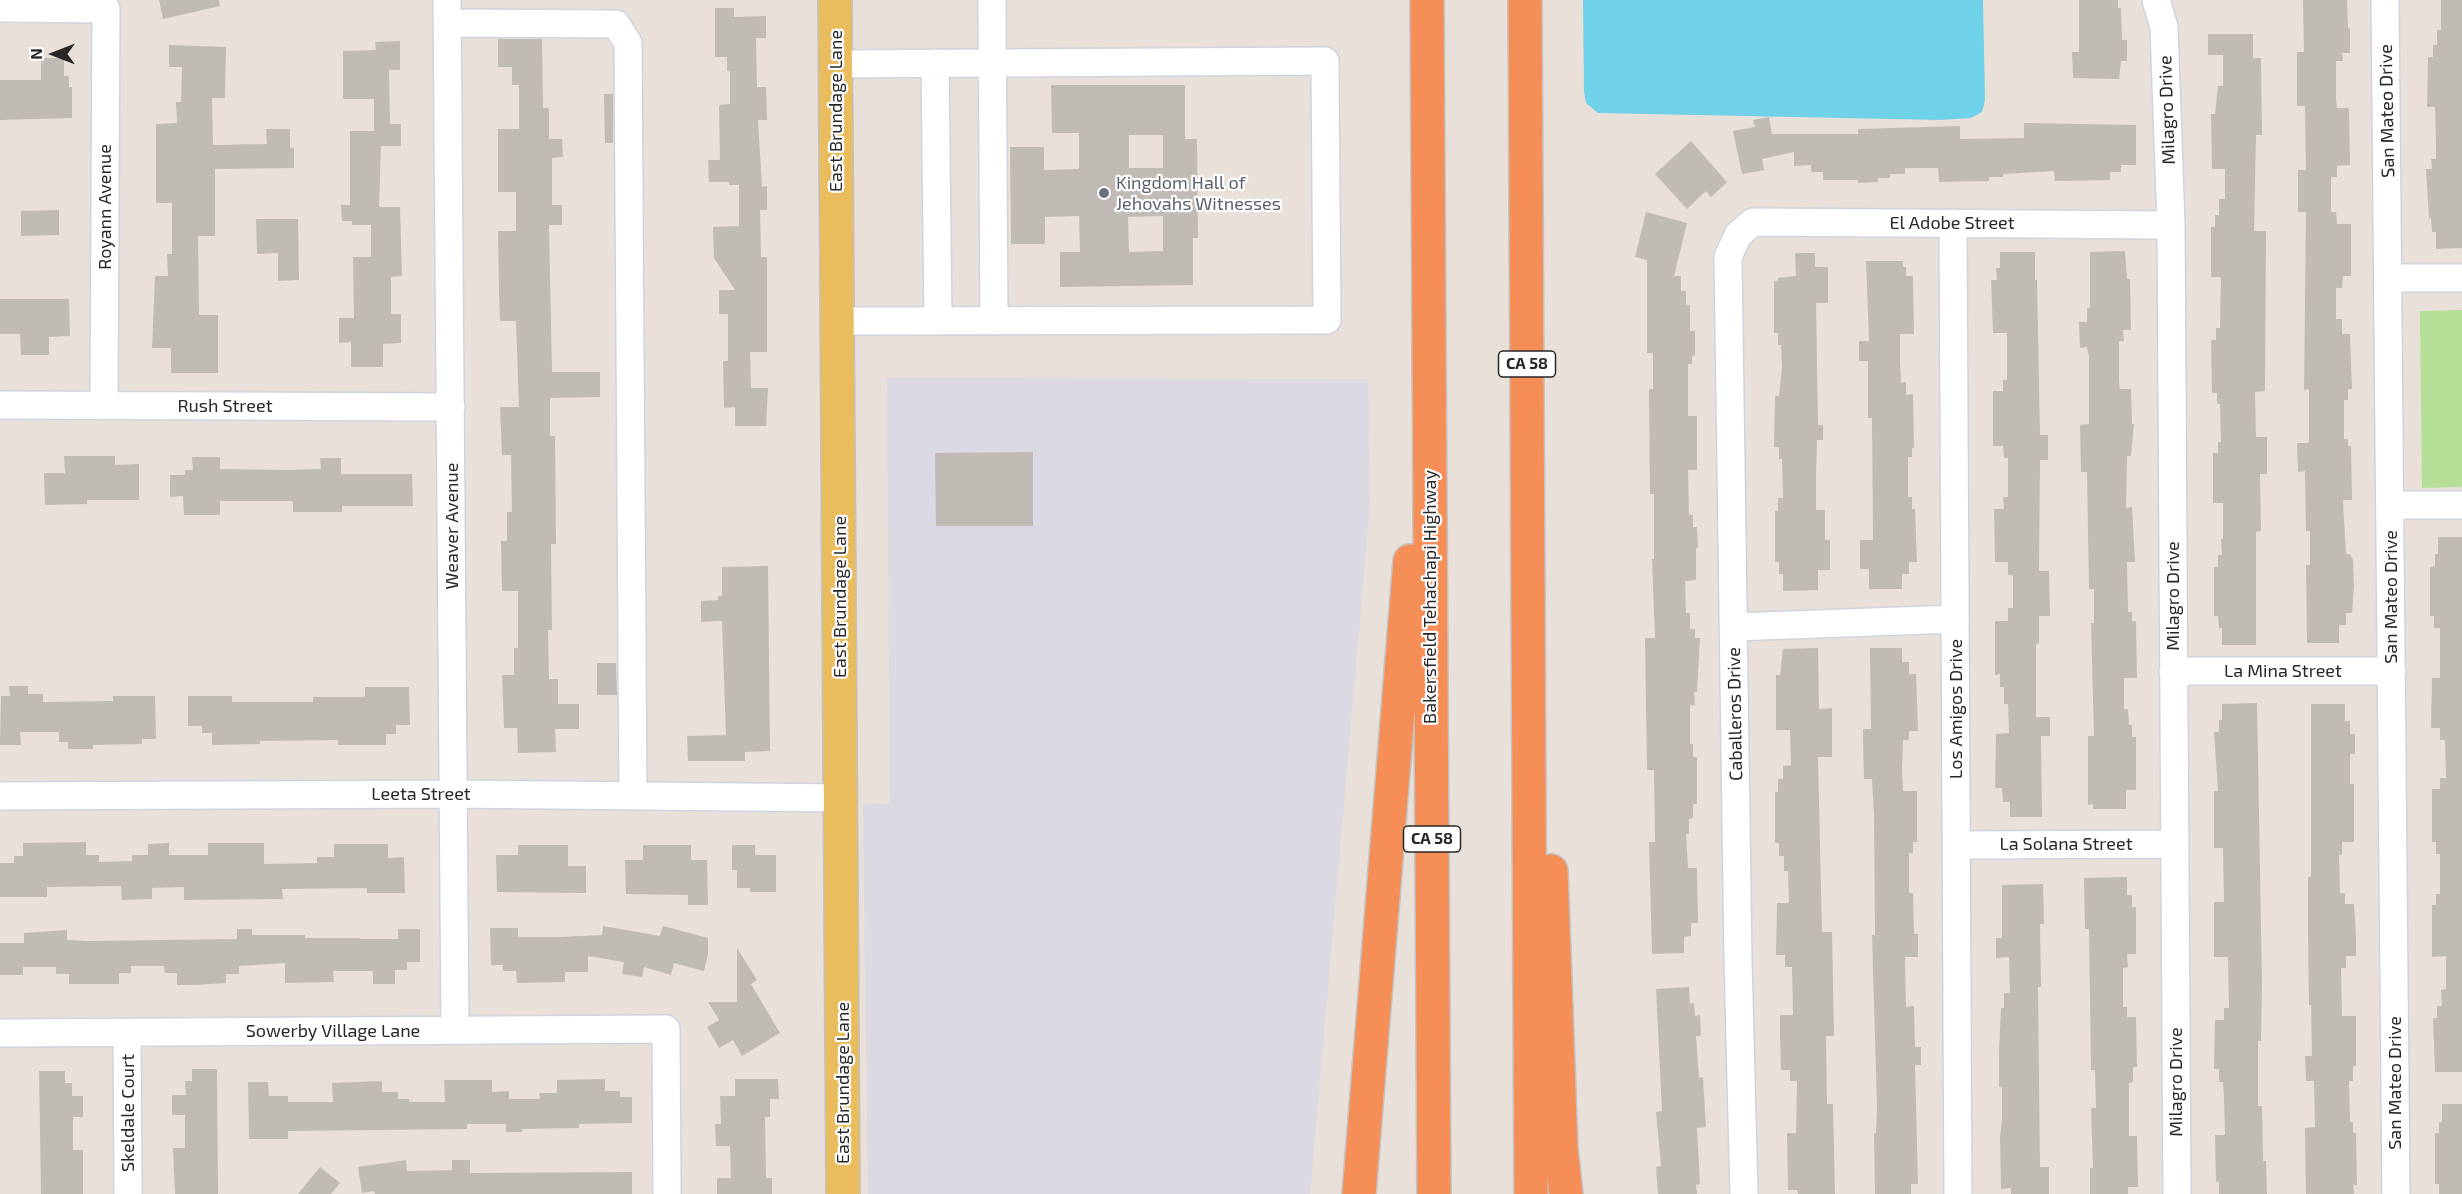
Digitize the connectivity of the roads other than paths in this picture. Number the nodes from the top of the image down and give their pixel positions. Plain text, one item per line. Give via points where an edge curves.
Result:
1 (835, 0) edge
2 (992, 0) edge
3 (1427, 0) edge
4 (1525, 0) edge
5 (2156, 0) edge
6 (2385, 0) edge
7 (0, 8) edge
8 (448, 11) edge
9 (935, 63) junction
10 (992, 63) junction
11 (836, 64) junction
12 (1953, 224) junction
13 (2171, 225) junction
14 (1738, 235) joint
15 (2389, 278) junction
16 (2462, 278) edge
17 (838, 321) junction
18 (938, 321) junction
19 (994, 321) junction
20 (0, 405) edge
21 (104, 405) junction
22 (451, 407) junction
23 (1429, 484) junction
24 (2391, 505) junction
25 (2462, 505) edge
26 (1955, 619) junction
27 (1734, 627) junction
28 (2173, 671) junction
29 (2392, 671) junction
30 (1529, 728) junction
31 (454, 794) junction
32 (0, 796) edge
33 (633, 796) junction
34 (842, 798) junction
35 (2174, 844) junction
36 (1957, 845) junction
37 (455, 1030) junction
38 (0, 1033) edge
39 (128, 1033) junction
40 (129, 1194) edge
41 (668, 1194) edge
42 (843, 1194) edge
43 (1359, 1194) edge
44 (1434, 1194) edge
45 (1531, 1194) edge
46 (1566, 1194) edge
47 (1744, 1194) edge
48 (1958, 1194) edge
49 (2177, 1194) edge
50 (2396, 1194) edge

1 - 11 main road, East Brundage Lane
2 - 10 street
3 - 23 highway, Bakersfield Tehachapi Highway / CA 58
4 - 30 highway, CA 58
5 - 13 street, Milagro Drive via 2164,27
6 - 15 street, San Mateo Drive
7 - 21 street, Royann Avenue via 106,9
8 - 22 street, Weaver Avenue
8 - 33 street via 616,24 628,43
9 - 10 street
9 - 11 street
9 - 18 street
10 - 19 street
10 - 19 street via 1325,61 1327,285 1327,320
11 - 17 main road, East Brundage Lane
12 - 13 street, El Adobe Street
12 - 14 street, El Adobe Street via 1753,222
12 - 26 street, Los Amigos Drive
13 - 28 street, Milagro Drive
14 - 27 street, Caballeros Drive via 1728,257
15 - 16 street
15 - 24 street, San Mateo Drive
17 - 18 street
17 - 34 main road, East Brundage Lane
18 - 19 street
20 - 21 street, Rush Street
21 - 22 street, Rush Street
22 - 31 street, Weaver Avenue
23 - 43 highway via 1412,539
23 - 44 highway, Bakersfield Tehachapi Highway / CA 58
24 - 25 street
24 - 29 street, San Mateo Drive
26 - 27 street
26 - 36 street, Los Amigos Drive
27 - 47 street, Caballeros Drive
28 - 29 street, La Mina Street
28 - 35 street, Milagro Drive
29 - 50 street, San Mateo Drive
30 - 45 highway, CA 58
30 - 46 highway via 1549,822
31 - 32 street, Leeta Street
31 - 33 street, Leeta Street
31 - 37 street, Weaver Avenue
33 - 34 street, Leeta Street
34 - 42 main road, East Brundage Lane
35 - 36 street, La Solana Street
35 - 49 street, Milagro Drive
36 - 48 street, Los Amigos Drive
37 - 39 street, Sowerby Village Lane
37 - 41 street, Sowerby Village Lane via 666,1029
38 - 39 street, Sowerby Village Lane
39 - 40 street, Skeldale Court

